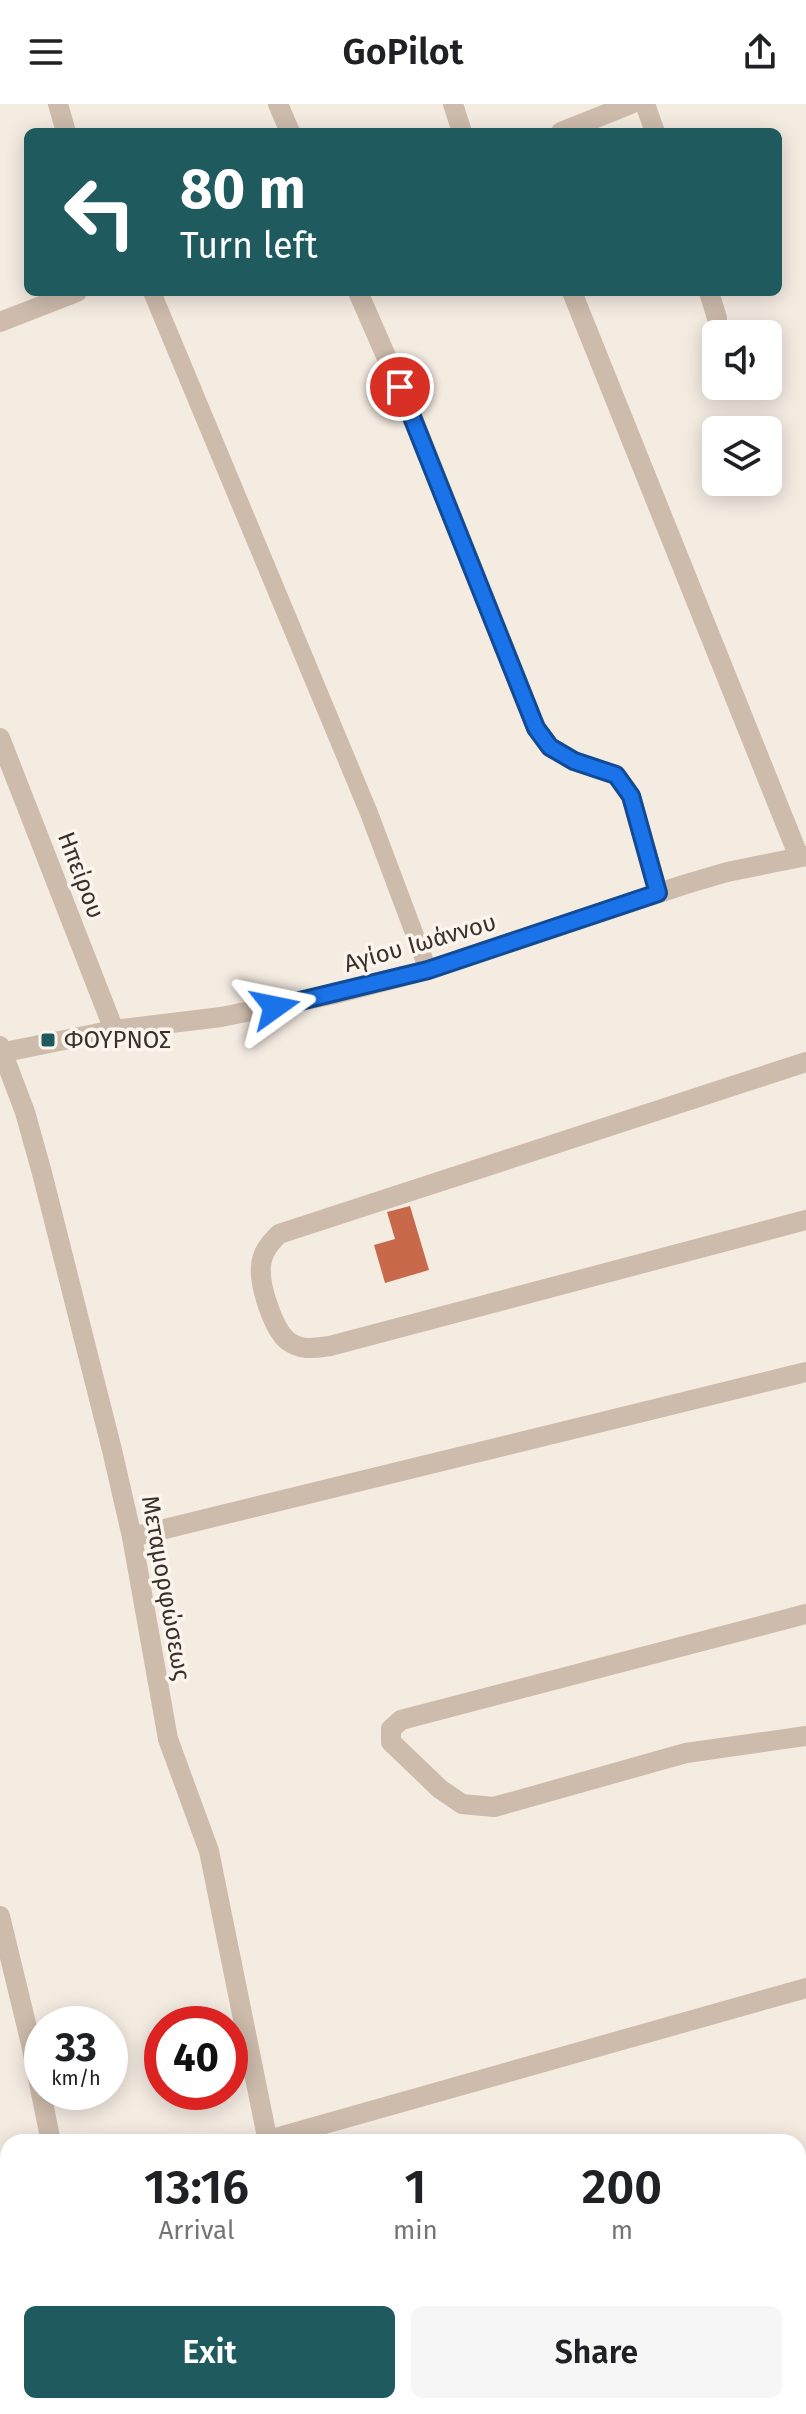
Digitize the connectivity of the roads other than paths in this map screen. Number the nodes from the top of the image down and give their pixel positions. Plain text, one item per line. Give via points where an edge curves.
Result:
1 (58, 104) edge
2 (278, 104) edge
3 (453, 104) edge
4 (631, 104) edge
5 (645, 104) edge
6 (65, 128) edge
7 (288, 128) edge
8 (461, 128) edge
9 (571, 128) edge
10 (654, 128) edge
11 (67, 296) edge
12 (154, 296) edge
13 (360, 296) edge
14 (574, 296) edge
15 (710, 296) edge
16 (717, 318) dead end
17 (0, 322) edge
18 (0, 738) edge
19 (804, 855) edge
20 (658, 893) junction
21 (428, 970) junction
22 (114, 1030) junction
23 (1, 1051) edge
24 (806, 1062) edge
25 (806, 1220) edge
26 (806, 1372) edge
27 (132, 1537) junction
28 (806, 1614) edge
29 (806, 1736) edge
30 (0, 1916) edge
31 (806, 1988) edge
32 (49, 2134) edge
33 (267, 2134) edge
34 (293, 2134) edge

1 - 6 street
2 - 7 street
3 - 8 street
4 - 9 street
5 - 10 street
11 - 17 street
12 - 21 lane via 369,813
13 - 20 street via 536,728 550,747 616,775 631,796
14 - 19 street
15 - 16 street
18 - 22 street, Ηπείρου
19 - 20 street, Αγίου Ιωάννου
20 - 21 street, Αγίου Ιωάννου
21 - 22 street, Αγίου Ιωάννου via 275,1007
22 - 23 street, Αγίου Ιωάννου
23 - 27 street, Μεταμορφώσεως via 42,1173
24 - 25 street via 279,1234 266,1247 261,1266 266,1301 287,1340 303,1348 330,1346
26 - 27 street
27 - 33 street, Μεταμορφώσεως via 168,1739 209,1851
28 - 29 street via 401,1720 391,1729 391,1742 462,1804 494,1807 686,1753
30 - 32 street
31 - 34 street

